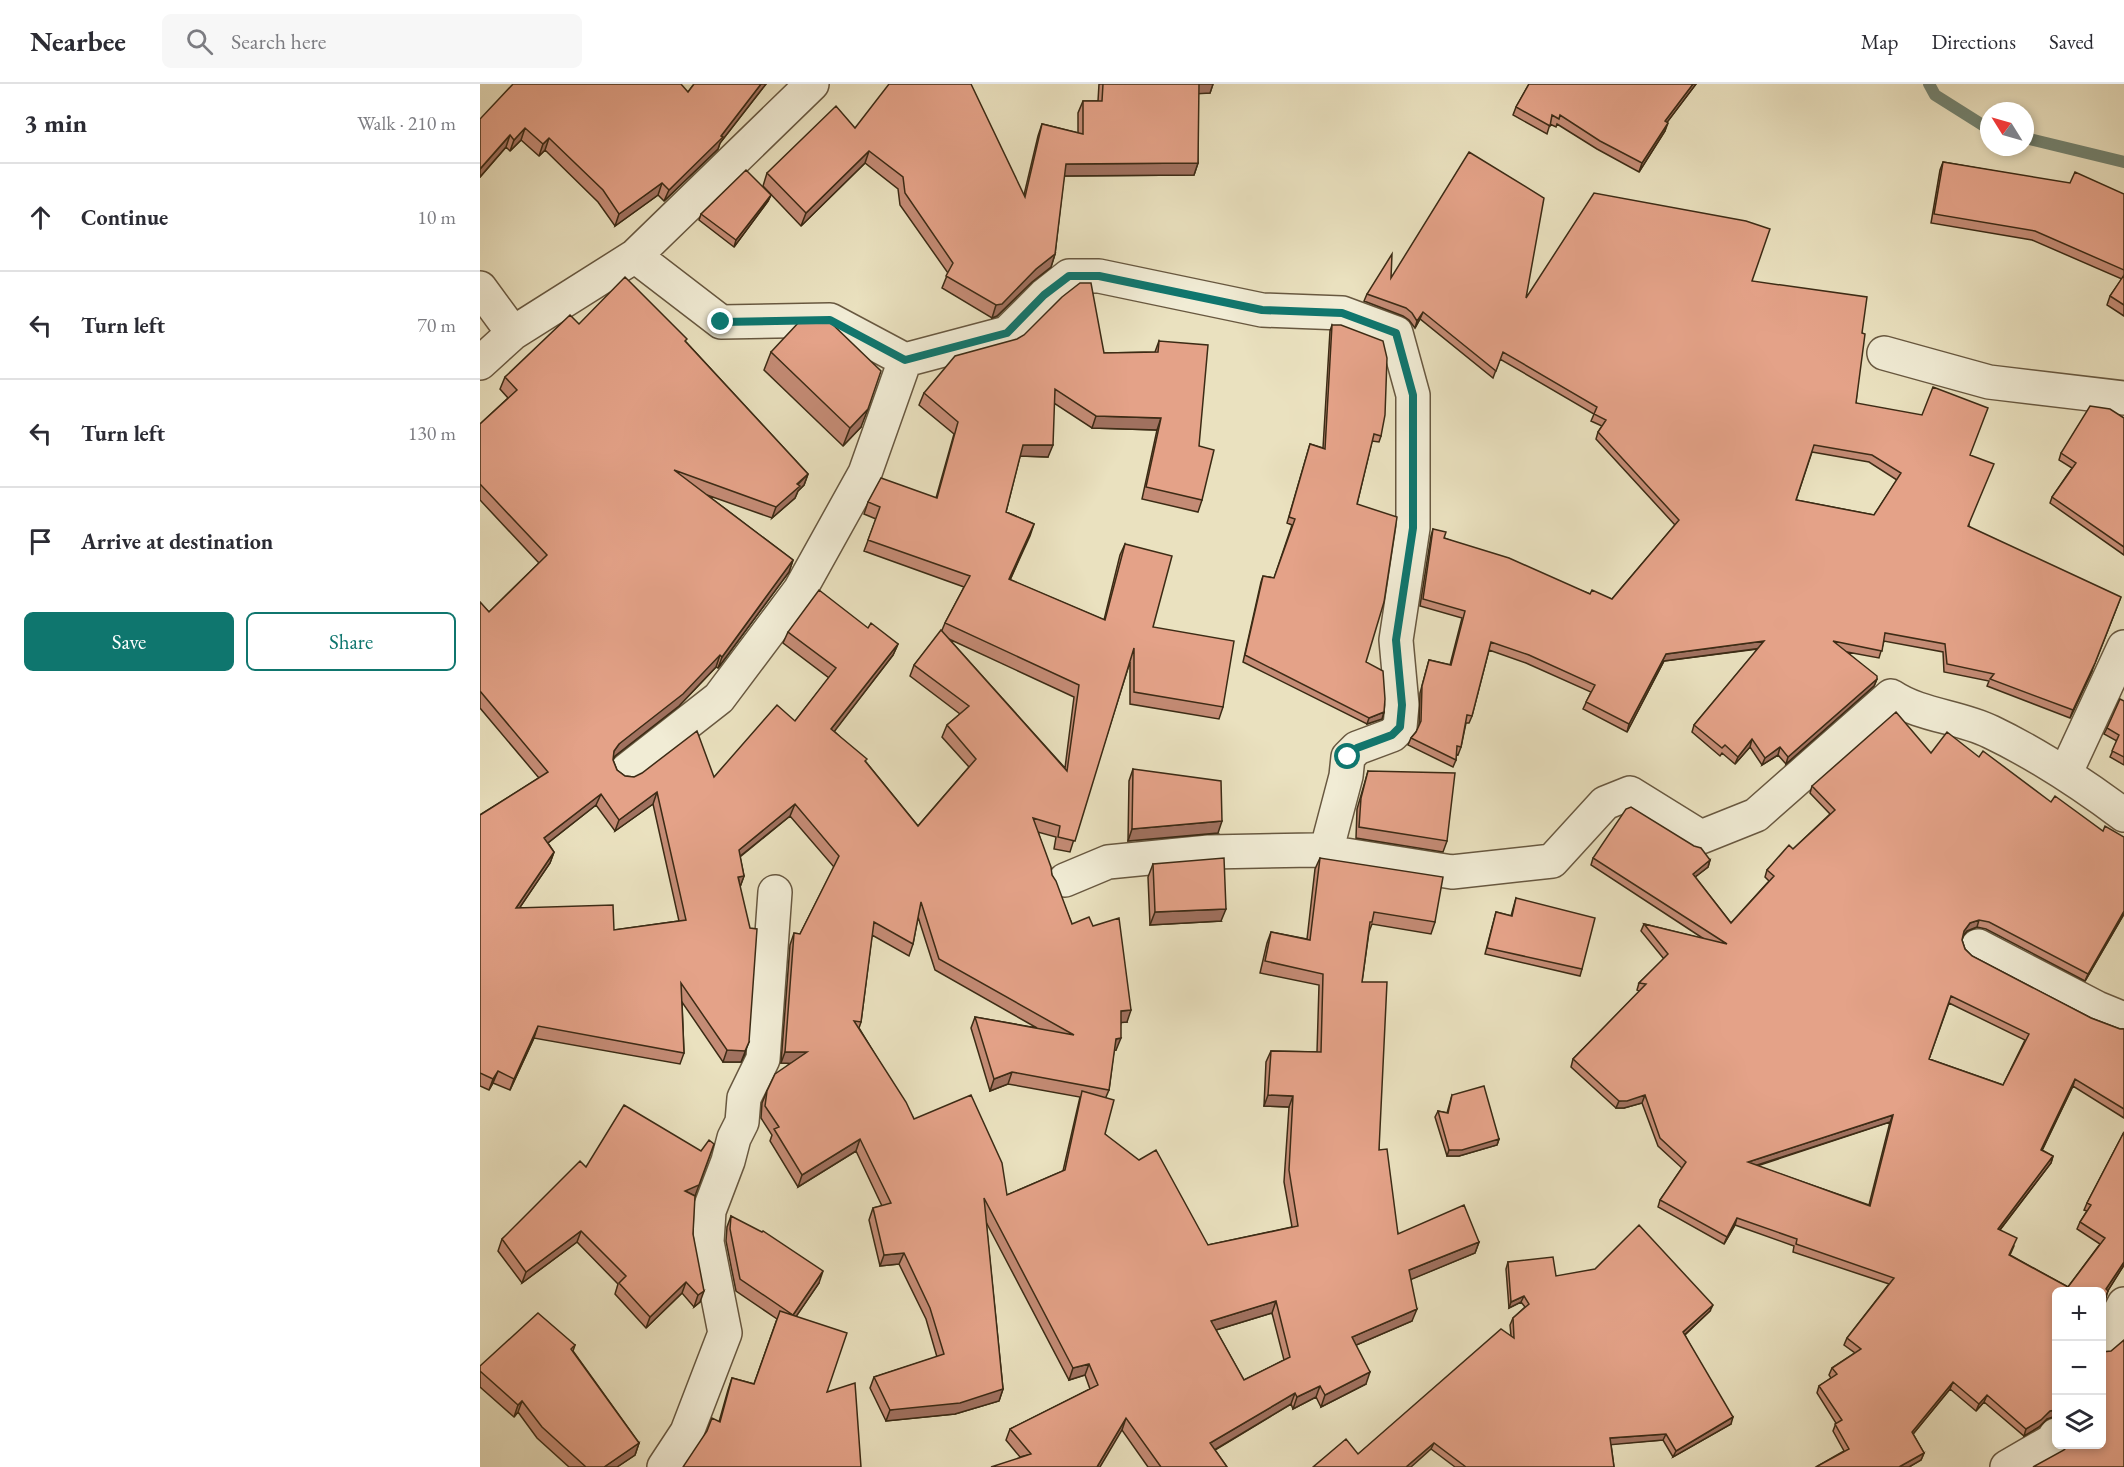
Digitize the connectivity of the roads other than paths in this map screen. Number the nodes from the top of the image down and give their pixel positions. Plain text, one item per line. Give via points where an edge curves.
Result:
1 (812, 84) edge
2 (634, 256) junction
3 (480, 288) edge
4 (513, 333) junction
5 (1884, 353) dead end
6 (905, 360) junction
7 (480, 363) edge
8 (2124, 398) edge
9 (2124, 647) edge
10 (627, 770) dead end
11 (2066, 772) junction
12 (2124, 815) edge
13 (1326, 852) junction
14 (1065, 880) dead end
15 (775, 892) dead end
16 (1978, 945) dead end
17 (2124, 1019) edge
18 (2124, 1304) edge
19 (2106, 1336) edge
20 (2052, 1441) edge
21 (664, 1467) edge
22 (2007, 1467) edge

1 - 2 street
2 - 4 street
2 - 6 street via 721,322 830,320
3 - 4 street
4 - 7 street
5 - 8 street via 1989,382
6 - 10 street via 865,473 800,590 719,698
6 - 13 street via 1007,333 1069,276 1099,276 1262,310 1342,313 1396,333 1413,395 1413,528 1396,640 1402,705 1400,727 1392,735 1357,748 1348,757
9 - 11 street
11 - 12 street
11 - 13 street via 1989,730 1906,706 1891,696 1756,815 1701,837 1630,793 1605,803 1552,861 1452,872
13 - 14 street via 1209,852 1108,862
15 - 21 street via 763,1059 744,1098 742,1122 709,1211 707,1242 725,1333 687,1432
16 - 17 street
18 - 19 street
20 - 22 street

